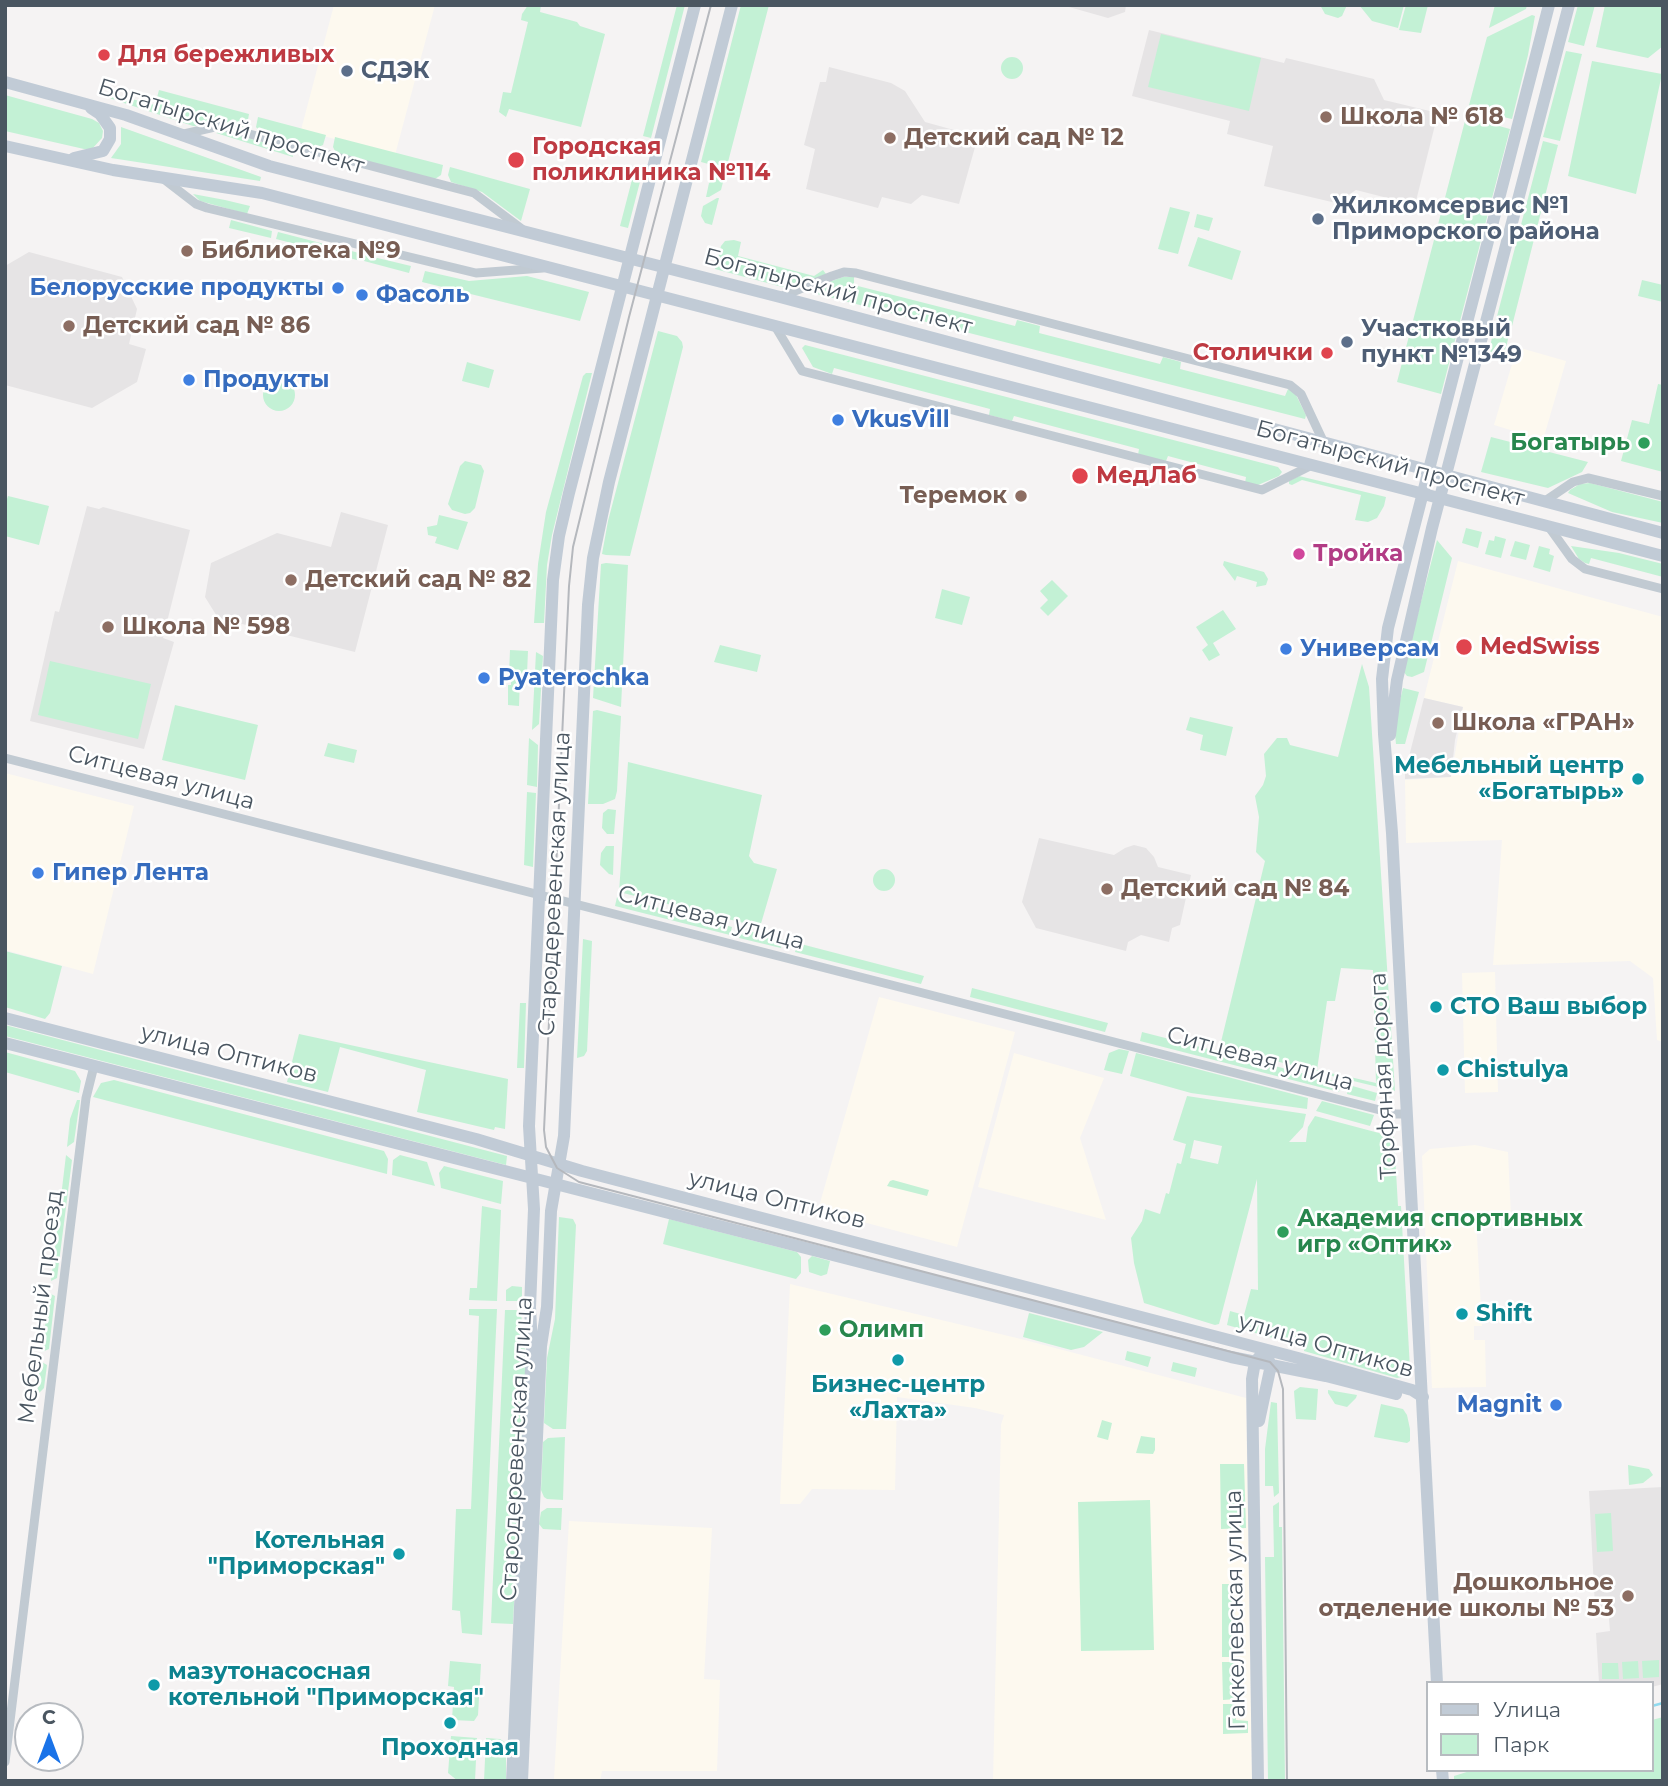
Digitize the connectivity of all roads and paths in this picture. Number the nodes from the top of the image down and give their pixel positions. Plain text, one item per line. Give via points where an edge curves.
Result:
1 (695, 5) edge
2 (732, 5) edge
3 (1549, 5) edge
4 (1569, 5) edge
5 (5, 82) edge
6 (76, 101) junction
7 (184, 134) junction
8 (5, 146) edge
9 (63, 159) junction
10 (160, 176) junction
11 (528, 234) junction
12 (629, 259) junction
13 (549, 267) junction
14 (664, 268) junction
15 (622, 286) junction
16 (657, 296) junction
17 (780, 297) junction
18 (775, 326) junction
19 (1323, 442) junction
20 (1312, 465) junction
21 (1429, 470) junction
22 (1447, 475) junction
23 (1423, 494) junction
24 (1663, 496) edge
25 (1440, 499) junction
26 (1545, 501) junction
27 (1549, 527) junction
28 (1663, 533) edge
29 (1663, 556) edge
30 (1663, 589) edge
31 (5, 758) edge
32 (1387, 762) junction
33 (539, 895) junction
34 (575, 904) junction
35 (5, 1018) edge
36 (5, 1043) edge
37 (94, 1066) junction
38 (1407, 1114) junction
39 (530, 1155) junction
40 (559, 1164) junction
41 (532, 1178) junction
42 (556, 1183) junction
43 (1265, 1350) junction
44 (1255, 1362) junction
45 (1271, 1365) junction
46 (1423, 1396) junction
47 (1255, 1438) junction
48 (1437, 1681) edge
49 (5, 1762) edge
50 (512, 1781) edge
51 (522, 1781) edge
52 (1258, 1781) edge

1 - 12 main road, Стародеревенская улица
2 - 14 main road, Стародеревенская улица
3 - 21 main road
4 - 22 main road
5 - 6 main road, Богатырский проспект
6 - 7 main road, Богатырский проспект
6 - 9 main road via 100,114 110,128 110,139 103,151
7 - 11 main road, Богатырский проспект via 269,166
7 - 11 street via 219,126 474,193
8 - 9 main road, Богатырский проспект
9 - 10 main road, Богатырский проспект
10 - 13 main road, Богатырский проспект via 262,193
10 - 13 street via 207,208 476,273
11 - 12 main road, Богатырский проспект
12 - 14 main road, Богатырский проспект
12 - 15 main road, Стародеревенская улица
13 - 15 main road, Богатырский проспект
14 - 16 main road, Стародеревенская улица
14 - 17 main road, Богатырский проспект
15 - 16 main road, Богатырский проспект
15 - 33 main road, Стародеревенская улица via 559,536 553,580
16 - 18 main road, Богатырский проспект
16 - 34 main road, Стародеревенская улица via 595,541
17 - 19 main road, Богатырский проспект
17 - 19 street via 844,272 856,273 1277,381 1301,394
18 - 20 main road, Богатырский проспект
18 - 20 street via 802,371 1237,484 1262,490
19 - 21 main road, Богатырский проспект
20 - 23 main road, Богатырский проспект
21 - 22 main road, Богатырский проспект
21 - 23 main road
22 - 25 main road
22 - 26 main road, Богатырский проспект
23 - 25 main road, Богатырский проспект
23 - 32 main road, Торфяная дорога via 1388,628 1382,679
24 - 26 street via 1588,478 1573,482
25 - 27 main road, Богатырский проспект
25 - 32 main road, Торфяная дорога via 1396,680
26 - 28 main road, Богатырский проспект
27 - 29 main road, Богатырский проспект
27 - 30 street via 1584,569
31 - 33 street, Ситцевая улица
32 - 38 main road, Торфяная дорога
33 - 34 street, Ситцевая улица
33 - 39 main road, Стародеревенская улица
34 - 38 street, Ситцевая улица
34 - 40 main road, Стародеревенская улица
35 - 39 main road, улица Оптиков
36 - 37 main road, улица Оптиков
37 - 41 main road, улица Оптиков
37 - 49 street, Мебельный проезд via 86,1098
38 - 46 main road, Торфяная дорога
39 - 40 main road, улица Оптиков
39 - 41 main road, Стародеревенская улица
40 - 42 main road, Стародеревенская улица
40 - 43 main road, улица Оптиков
41 - 42 main road, улица Оптиков
41 - 50 main road, Стародеревенская улица via 532,1346
42 - 44 main road, улица Оптиков
42 - 51 main road, Стародеревенская улица via 541,1346
43 - 44 main road
43 - 45 main road
43 - 46 main road, улица Оптиков
44 - 45 main road, улица Оптиков
44 - 47 main road, Гаккелевская улица
45 - 46 main road, улица Оптиков via 1411,1398
45 - 47 main road, Гаккелевская улица
46 - 48 main road, Торфяная дорога
47 - 52 main road, Гаккелевская улица

